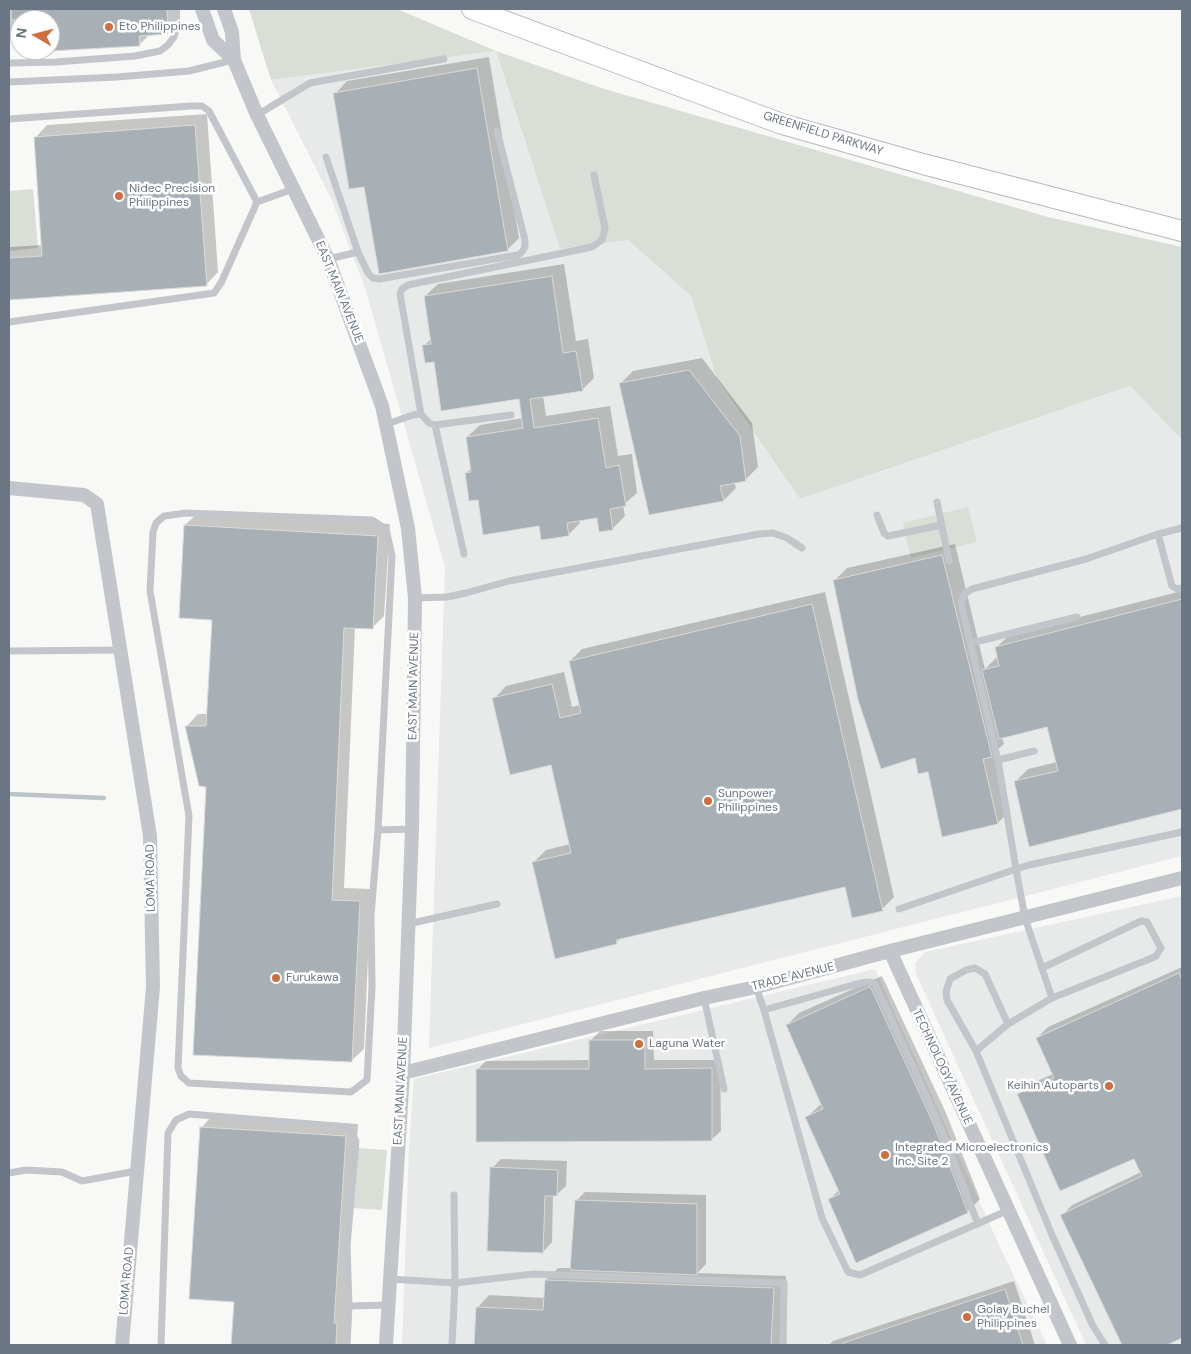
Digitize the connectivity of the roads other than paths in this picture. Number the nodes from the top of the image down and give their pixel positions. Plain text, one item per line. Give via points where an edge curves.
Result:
1 (172, 9) edge
2 (202, 9) edge
3 (224, 9) edge
4 (472, 9) edge
5 (444, 59) dead end
6 (234, 60) junction
7 (9, 62) edge
8 (9, 82) edge
9 (257, 115) junction
10 (9, 119) edge
11 (497, 131) dead end
12 (326, 157) dead end
13 (594, 175) dead end
14 (293, 189) junction
15 (257, 202) junction
16 (1182, 231) edge
17 (358, 252) junction
18 (328, 259) junction
19 (9, 322) edge
20 (421, 414) junction
21 (511, 415) dead end
22 (388, 424) junction
23 (435, 424) junction
24 (9, 488) edge
25 (937, 502) dead end
26 (877, 515) dead end
27 (942, 525) junction
28 (1182, 528) edge
29 (1158, 534) junction
30 (802, 548) dead end
31 (464, 554) dead end
32 (949, 561) dead end
33 (1182, 588) edge
34 (414, 598) junction
35 (1077, 617) dead end
36 (971, 643) junction
37 (9, 650) edge
38 (121, 650) junction
39 (1034, 751) dead end
40 (998, 760) junction
41 (412, 829) junction
42 (378, 830) junction
43 (1182, 832) edge
44 (1016, 869) junction
45 (1182, 878) edge
46 (497, 904) dead end
47 (899, 909) dead end
48 (1025, 918) junction
49 (408, 924) junction
50 (890, 951) junction
51 (1042, 968) junction
52 (756, 987) junction
53 (704, 998) junction
54 (1052, 998) junction
55 (764, 1010) junction
56 (1008, 1024) junction
57 (976, 1051) junction
58 (403, 1073) junction
59 (724, 1089) dead end
60 (136, 1171) junction
61 (9, 1173) edge
62 (454, 1195) dead end
63 (1008, 1210) junction
64 (978, 1224) junction
65 (390, 1279) junction
66 (456, 1282) junction
67 (388, 1305) junction
68 (349, 1306) junction
69 (122, 1345) edge
70 (161, 1345) edge
71 (348, 1345) edge
72 (386, 1345) edge
73 (452, 1345) edge
74 (783, 1345) edge
75 (1070, 1345) edge
76 (1105, 1345) edge

1 - 7 lane via 177,26 174,37 160,51 66,62
2 - 6 street, EAST MAIN AVENUE via 213,40
3 - 6 street, EAST MAIN AVENUE via 232,32
4 - 16 main road, GREENFIELD PARKWAY via 782,124
5 - 9 lane via 310,83
6 - 8 lane via 190,71
6 - 9 street, EAST MAIN AVENUE
9 - 14 street, EAST MAIN AVENUE
10 - 15 lane via 202,106 209,112
11 - 17 lane via 525,240 522,252 379,279 368,273
12 - 17 lane
13 - 20 lane via 605,228 602,240 592,247 408,285 402,289 400,294
14 - 15 lane
14 - 18 street, EAST MAIN AVENUE
15 - 19 lane via 214,293
17 - 18 lane
18 - 22 street, EAST MAIN AVENUE
20 - 22 lane
20 - 23 lane via 429,423
21 - 23 lane
22 - 34 street, EAST MAIN AVENUE via 408,528
23 - 31 lane
24 - 38 street, LOMA ROAD via 84,495 96,504
25 - 27 lane
26 - 27 lane via 888,536
27 - 32 lane
28 - 29 lane
29 - 33 lane via 1172,586
29 - 36 lane via 1086,558 972,589 964,594 961,603
30 - 34 lane via 773,533 759,534 509,581 466,593
34 - 41 street, EAST MAIN AVENUE
35 - 36 lane
36 - 40 lane
37 - 38 lane
38 - 60 street, LOMA ROAD via 150,836 153,987
39 - 40 lane
40 - 44 lane
41 - 42 lane
41 - 49 street, EAST MAIN AVENUE
42 - 42 lane via 371,916 372,987 367,1080 351,1092 189,1083 178,1068 189,816 150,591 153,532 156,523 164,516 186,513 372,520 386,529 392,556
43 - 44 lane
44 - 47 lane
44 - 48 lane
45 - 48 street, TRADE AVENUE
46 - 49 lane
48 - 50 street, TRADE AVENUE
48 - 51 lane
49 - 58 street, EAST MAIN AVENUE
50 - 52 street, TRADE AVENUE
50 - 63 street, TECHNOLOGY AVENUE
51 - 54 lane
51 - 54 lane via 1141,921 1147,922 1161,948 1152,958
52 - 53 street, TRADE AVENUE
52 - 55 lane
53 - 58 street, TRADE AVENUE
53 - 59 lane
54 - 56 lane
55 - 64 lane via 860,983 875,984 938,1122
55 - 64 lane via 822,1218 848,1272 860,1275
56 - 57 lane
56 - 57 lane via 984,974 975,968 950,979 947,1000
57 - 76 lane via 1052,1236
58 - 65 street, EAST MAIN AVENUE
60 - 61 lane via 82,1181 62,1172 26,1170
60 - 69 street, LOMA ROAD
62 - 66 lane
63 - 64 lane
63 - 75 street, TECHNOLOGY AVENUE
65 - 66 lane
65 - 67 street, EAST MAIN AVENUE
66 - 73 lane
66 - 74 lane via 533,1274 784,1283
67 - 68 lane
67 - 72 street, EAST MAIN AVENUE
68 - 70 lane via 347,1246 356,1141 348,1127 189,1114 176,1120 168,1133
68 - 71 lane

